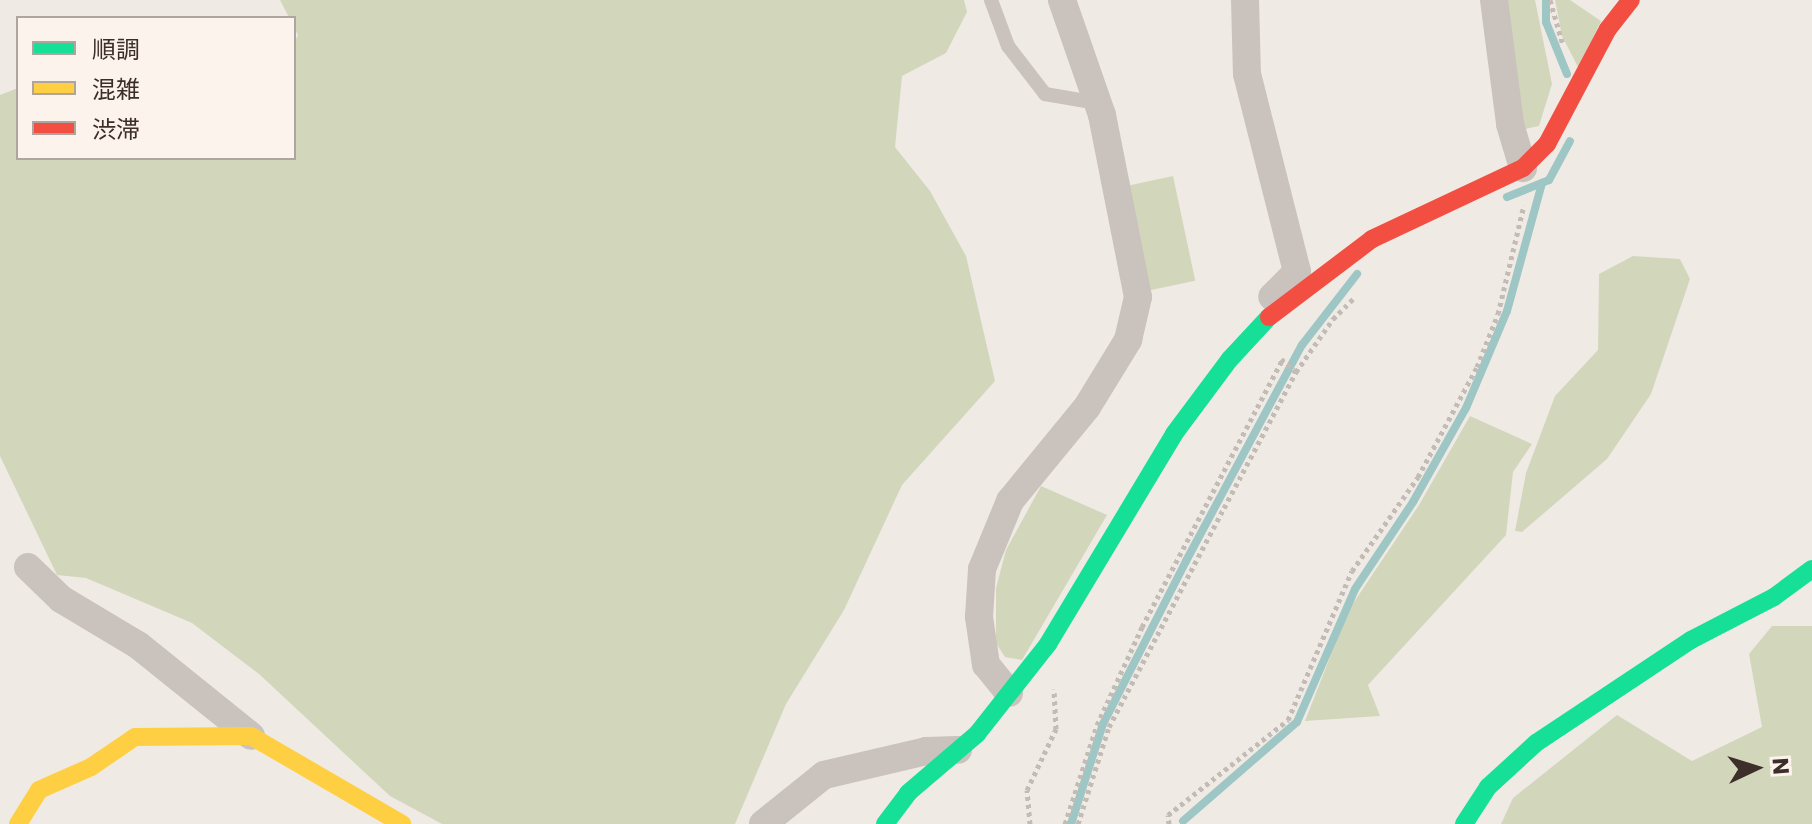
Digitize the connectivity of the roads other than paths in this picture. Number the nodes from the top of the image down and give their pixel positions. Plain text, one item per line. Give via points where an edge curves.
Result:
1 (991, 0) edge
2 (1062, 0) edge
3 (1245, 0) edge
4 (1257, 0) edge
5 (1494, 0) edge
6 (1631, 0) edge
7 (1097, 103) junction
8 (1523, 168) junction
9 (1320, 279) junction
10 (1259, 328) junction
11 (28, 567) dead end
12 (1812, 569) edge
13 (1009, 693) junction
14 (251, 736) junction
15 (958, 750) junction
16 (18, 824) edge
17 (402, 824) edge
18 (763, 824) edge
19 (885, 824) edge
20 (1464, 824) edge

1 - 7 lane via 1008,46 1045,94
2 - 7 street
3 - 10 street via 1247,74 1297,272 1257,312
4 - 9 street via 1282,170 1303,243
5 - 8 street via 1510,124
6 - 8 street via 1608,29 1547,144
7 - 13 street via 1138,297 1128,340 1087,407 1010,501 982,569 979,617 986,665
8 - 9 street via 1372,239
9 - 10 street
10 - 13 street via 1174,434 1048,644
11 - 14 street via 61,599 138,645
12 - 20 street via 1774,597 1691,640 1536,743 1488,787
13 - 15 street
14 - 16 street via 135,737 91,767 39,790
14 - 17 street
15 - 18 street via 926,751 824,775
15 - 19 street via 908,793

